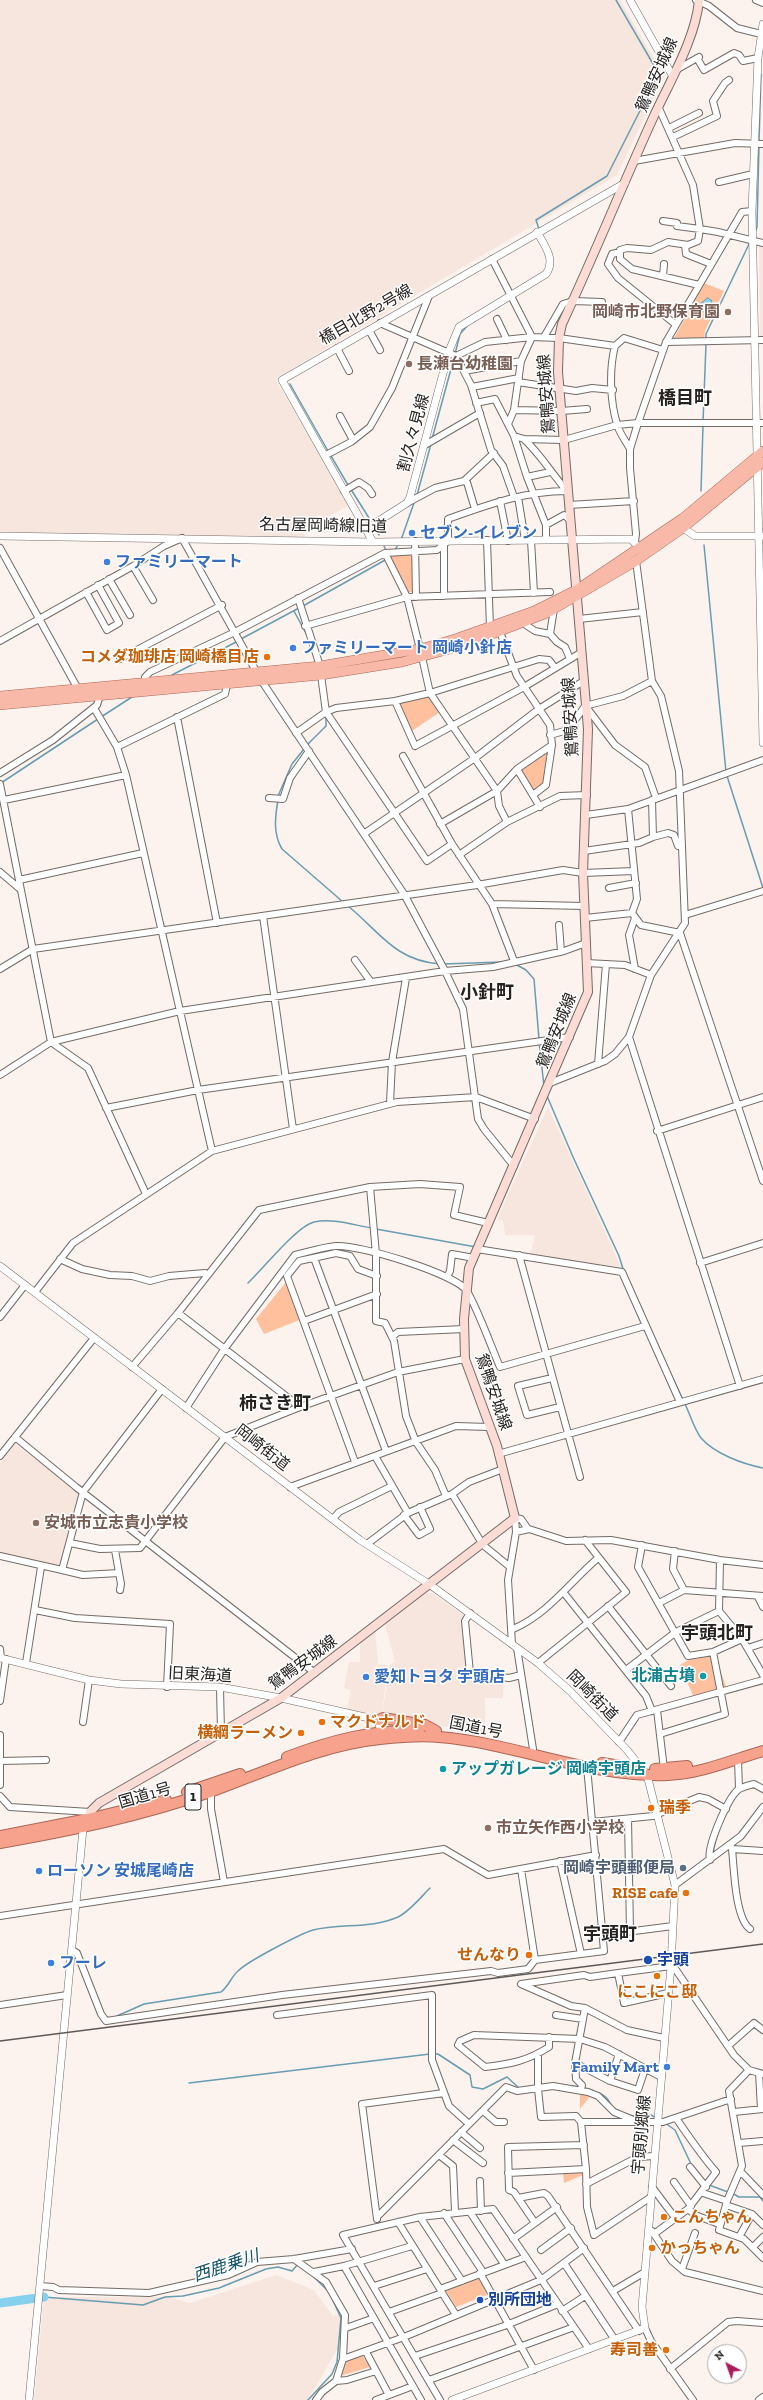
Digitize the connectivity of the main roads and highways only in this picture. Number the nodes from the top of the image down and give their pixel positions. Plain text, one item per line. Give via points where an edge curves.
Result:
1 (698, 1) edge
2 (760, 459) edge
3 (578, 593) junction
4 (421, 653) junction
5 (259, 676) junction
6 (107, 686) junction
7 (93, 688) junction
8 (100, 695) junction
9 (0, 696) edge
10 (0, 705) edge
11 (378, 1720) road end
12 (436, 1731) junction
13 (382, 1735) junction
14 (763, 1744) edge
15 (763, 1751) edge
16 (645, 1772) junction
17 (89, 1815) junction
18 (83, 1829) junction
19 (0, 1836) edge
20 (0, 1842) edge

1 - 3 main road, 鴛鴨安城線 via 696,18 674,72 559,338 559,388
2 - 3 main road via 683,518 638,545
2 - 3 main road via 683,528 636,561
3 - 4 main road
3 - 4 main road via 554,609 500,632
3 - 17 main road, 鴛鴨安城線 via 582,682 588,735 583,873 588,992 469,1268 466,1290 465,1359 503,1469 515,1518 280,1698 99,1803
4 - 5 main road via 320,671
5 - 6 main road
5 - 8 main road via 227,684
6 - 7 main road
6 - 8 main road
7 - 8 main road
7 - 9 main road
8 - 10 main road
11 - 12 highway via 383,1718 425,1725
12 - 13 highway, 国道1号 / 1
12 - 16 highway, 国道1号 / 1
13 - 16 highway, 国道1号 / 1 via 438,1736 617,1773
13 - 17 highway, 国道1号 / 1 via 316,1746 164,1800
13 - 18 highway, 国道1号 / 1 via 319,1753 144,1814
14 - 16 highway, 国道1号 / 1 via 697,1764
15 - 16 highway, 国道1号 / 1 via 703,1770 669,1775
17 - 18 main road, 鴛鴨安城線
17 - 19 highway, 国道1号 / 1
18 - 20 highway, 国道1号 / 1

